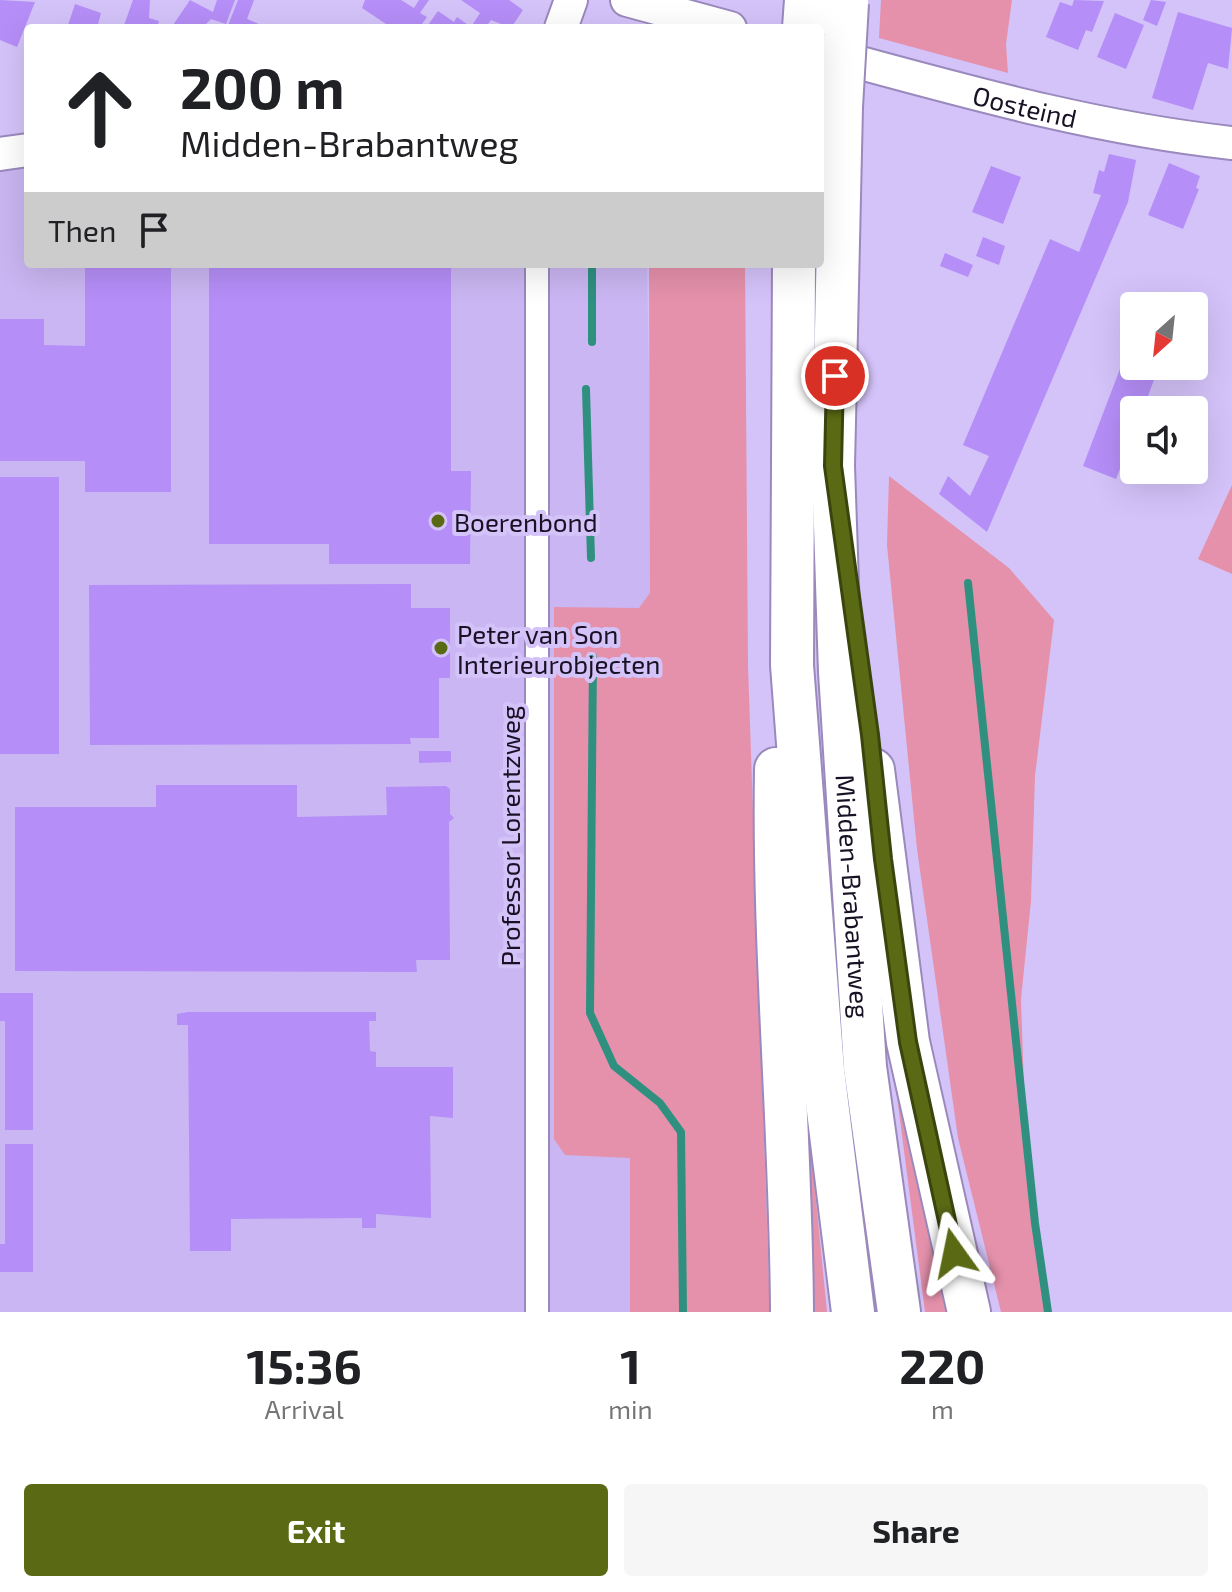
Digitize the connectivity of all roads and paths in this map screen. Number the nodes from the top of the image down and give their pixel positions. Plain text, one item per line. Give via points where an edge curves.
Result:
1 (571, 0) edge
2 (627, 0) edge
3 (806, 0) edge
4 (848, 2) edge
5 (562, 24) edge
6 (715, 24) edge
7 (804, 24) edge
8 (824, 53) edge
9 (1232, 143) edge
10 (24, 151) edge
11 (0, 154) edge
12 (537, 268) edge
13 (794, 268) edge
14 (833, 466) junction
15 (792, 665) junction
16 (537, 1312) edge
17 (792, 1312) edge
18 (853, 1312) edge
19 (899, 1312) edge
20 (969, 1312) edge

1 - 5 street
2 - 6 street
3 - 7 highway, bridge
4 - 14 highway, Midden-Brabantweg, bridge
8 - 9 street, Oosteind via 1034,110
10 - 11 street
12 - 16 street, Professor Lorentzweg
13 - 15 highway, Midden-Brabantweg
14 - 19 highway, Midden-Brabantweg via 865,1067
14 - 20 highway via 908,1042
15 - 17 highway via 776,767 774,875 790,1129
15 - 18 highway, Midden-Brabantweg via 823,1070

